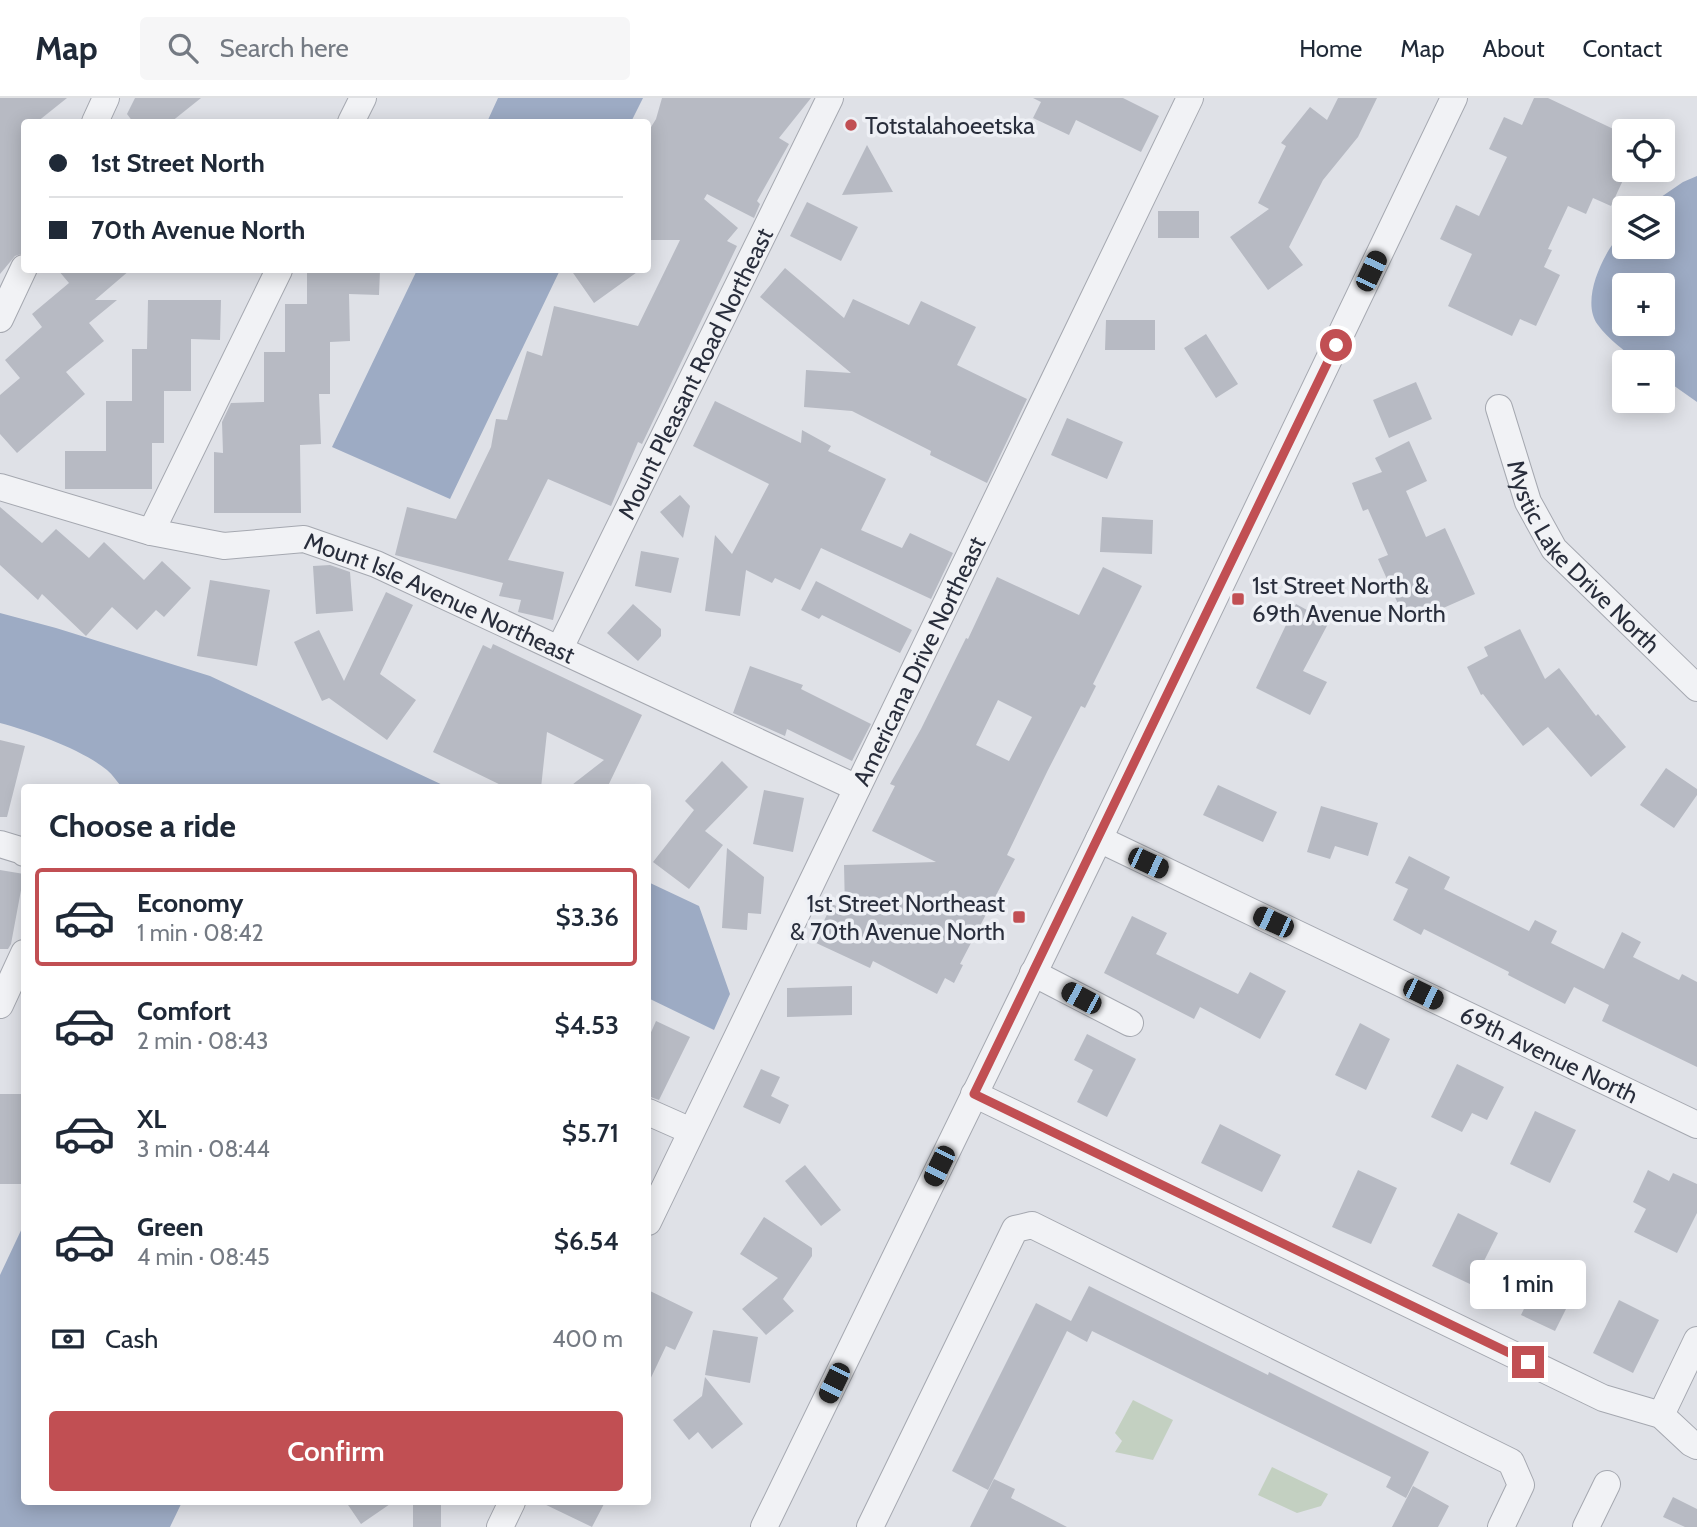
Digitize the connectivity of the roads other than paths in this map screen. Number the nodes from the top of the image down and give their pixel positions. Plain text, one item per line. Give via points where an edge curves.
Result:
1 (106, 98) edge
2 (363, 98) edge
3 (830, 98) edge
4 (1190, 98) edge
5 (1454, 98) edge
6 (96, 119) edge
7 (352, 119) edge
8 (22, 273) edge
9 (278, 273) edge
10 (0, 319) edge
11 (1499, 408) dead end
12 (0, 486) edge
13 (151, 532) junction
14 (560, 648) junction
15 (1697, 688) edge
16 (857, 788) junction
17 (1098, 839) junction
18 (0, 844) edge
19 (21, 850) edge
20 (21, 960) edge
21 (1033, 973) junction
22 (0, 1005) edge
23 (1130, 1023) dead end
24 (974, 1094) junction
25 (651, 1113) edge
26 (1697, 1125) edge
27 (691, 1132) junction
28 (651, 1216) edge
29 (1697, 1340) edge
30 (1661, 1415) junction
31 (1697, 1446) edge
32 (1607, 1484) dead end
33 (764, 1527) edge
34 (870, 1527) edge
35 (1501, 1527) edge
36 (1587, 1527) edge

1 - 6 street
2 - 7 street
3 - 14 street, Mount Pleasant Road Northeast
4 - 16 street, Americana Drive Northeast
5 - 17 street
8 - 10 street
9 - 13 street
11 - 15 street, Mystic Lake Drive North via 1528,502 1554,550
12 - 13 street, Mount Isle Avenue Northeast
13 - 14 street, Mount Isle Avenue Northeast via 223,546 304,539 376,564
14 - 16 street, Mount Isle Avenue Northeast
16 - 27 street, Americana Drive Northeast
17 - 21 street
17 - 26 street, 69th Avenue North
18 - 19 street
20 - 22 street
21 - 23 street
21 - 24 street
24 - 30 street via 1603,1398
24 - 33 street
25 - 27 street
27 - 28 street, Americana Drive Northeast
29 - 30 street
30 - 31 street
32 - 36 street
34 - 35 street via 1014,1229 1032,1225 1511,1462 1521,1485

